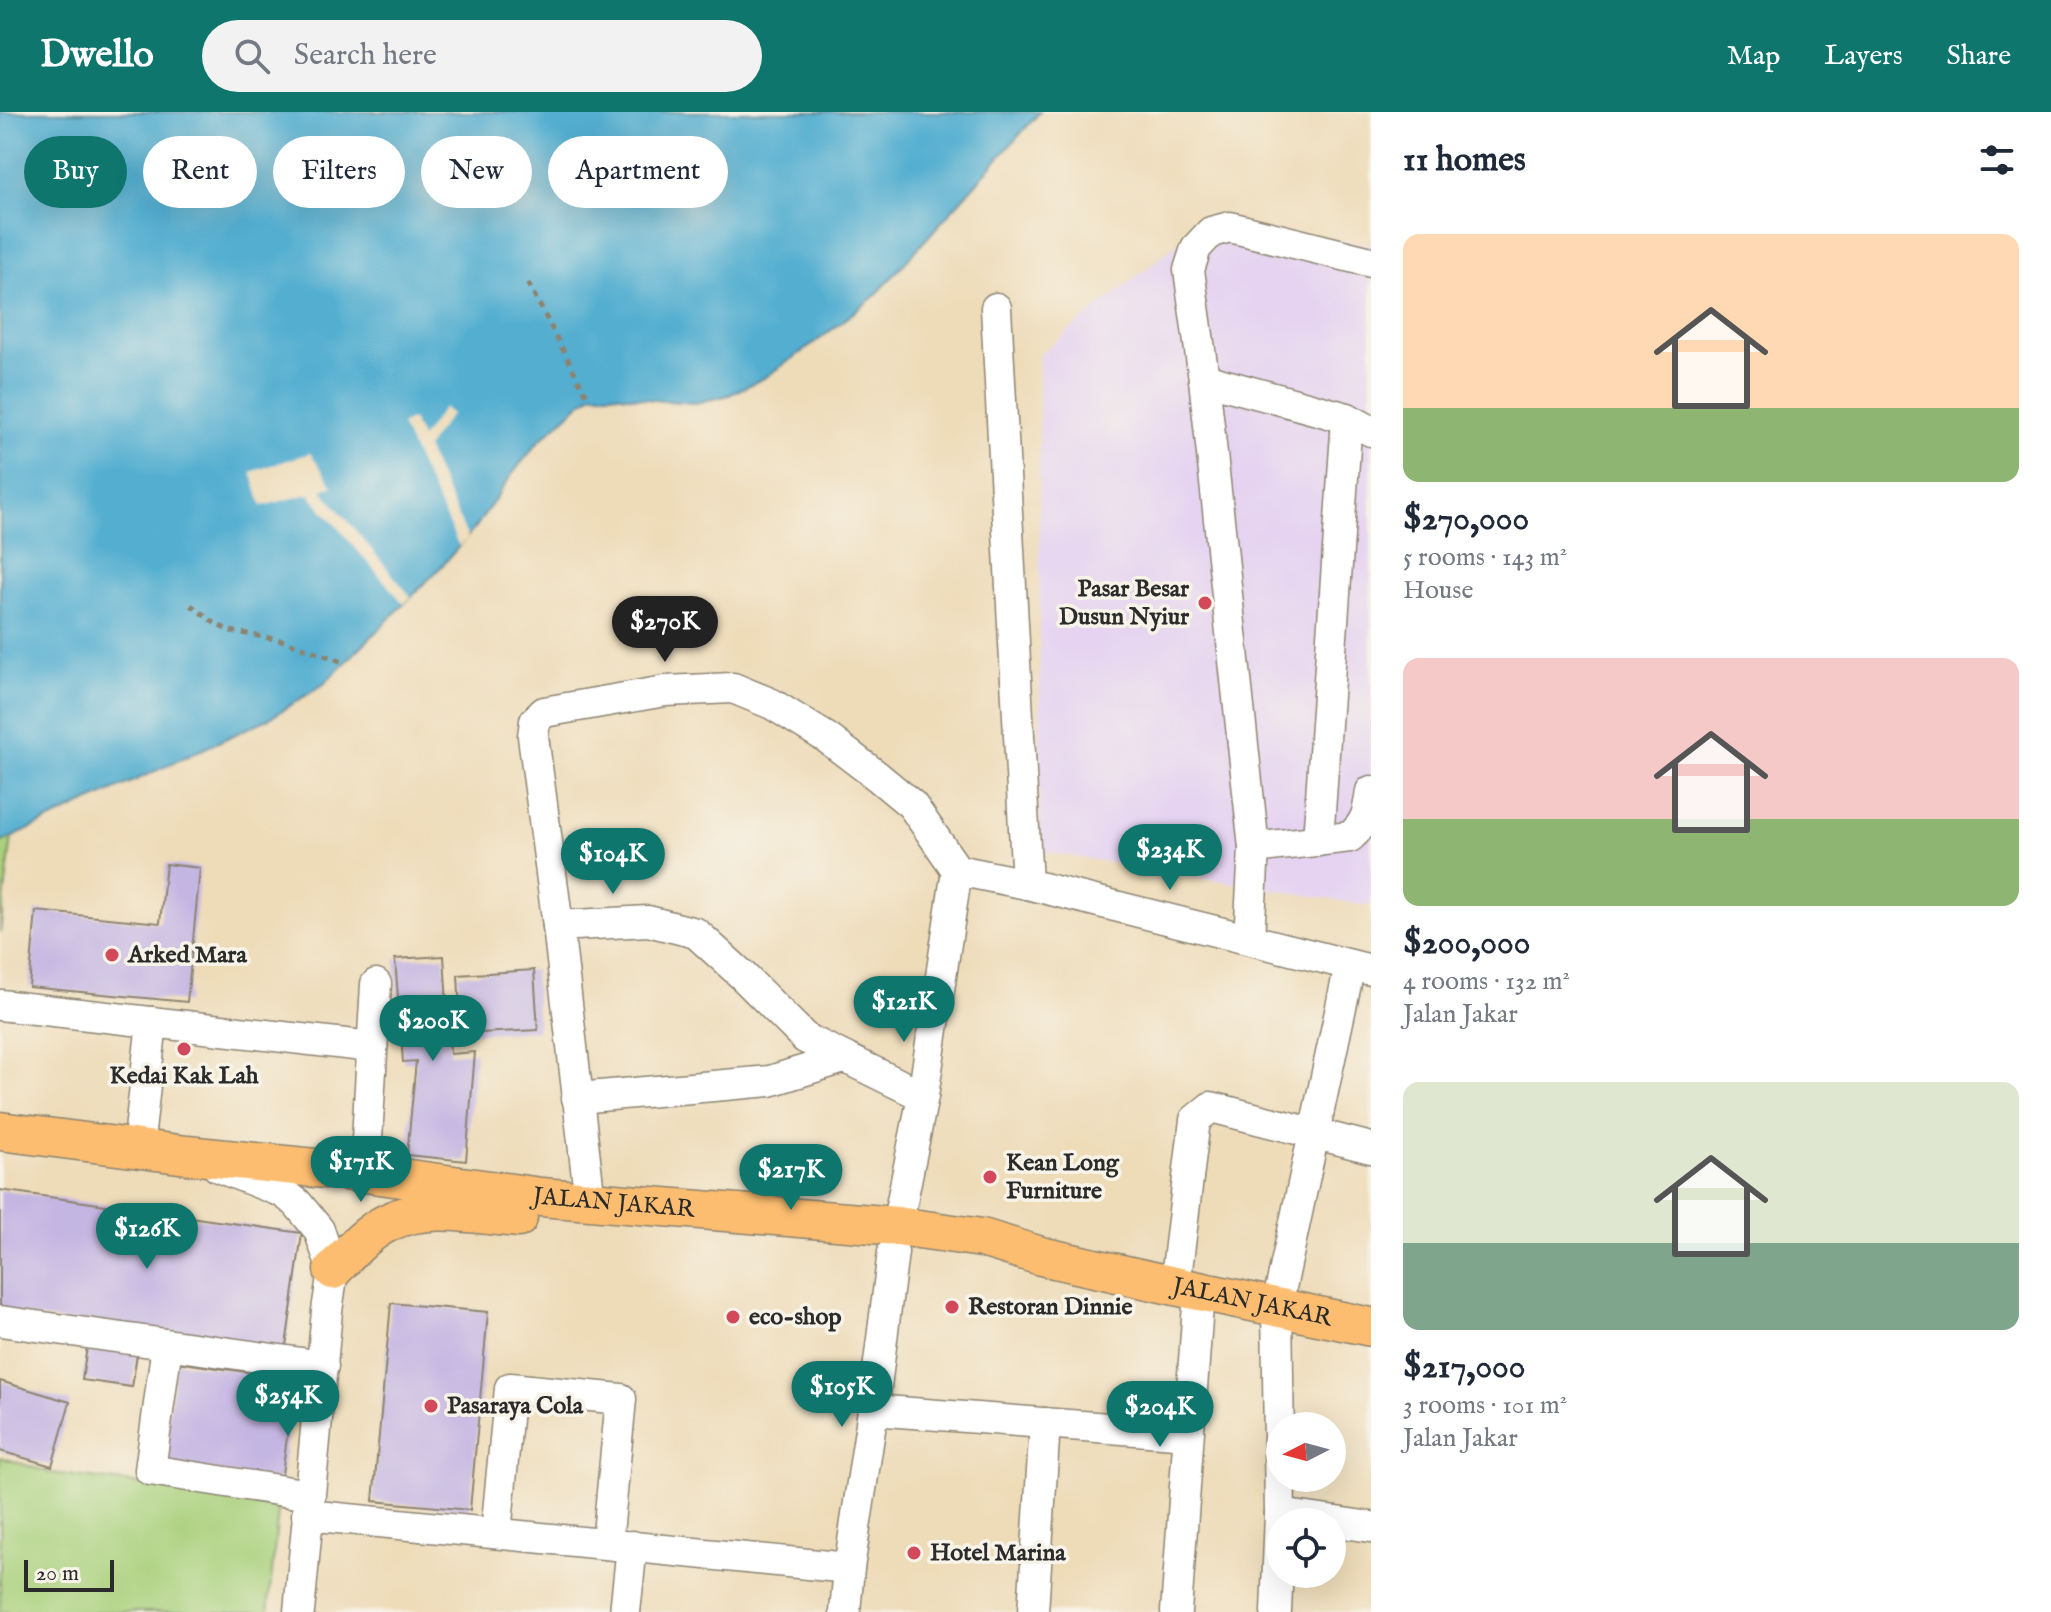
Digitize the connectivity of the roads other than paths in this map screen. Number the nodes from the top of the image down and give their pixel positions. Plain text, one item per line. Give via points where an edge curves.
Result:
1 (1371, 262) edge
2 (996, 308) dead end
3 (1204, 379) junction
4 (1359, 425) edge
5 (1371, 791) edge
6 (1318, 841) junction
7 (1254, 848) junction
8 (957, 870) junction
9 (1027, 884) junction
10 (558, 926) junction
11 (1249, 939) junction
12 (1361, 968) edge
13 (376, 984) dead end
14 (0, 1005) edge
15 (152, 1022) junction
16 (372, 1047) junction
17 (844, 1058) junction
18 (923, 1096) junction
19 (577, 1098) junction
20 (0, 1131) edge
21 (1313, 1134) junction
22 (1371, 1148) edge
23 (138, 1149) junction
24 (187, 1155) junction
25 (365, 1173) junction
26 (590, 1202) junction
27 (895, 1239) junction
28 (333, 1270) junction
29 (1187, 1289) junction
30 (1277, 1306) junction
31 (0, 1321) edge
32 (1371, 1327) edge
33 (167, 1345) junction
34 (323, 1366) junction
35 (873, 1410) junction
36 (1045, 1423) junction
37 (1188, 1434) junction
38 (308, 1505) junction
39 (1280, 1508) edge
40 (1346, 1523) edge
41 (1371, 1527) edge
42 (496, 1533) junction
43 (620, 1545) junction
44 (849, 1568) junction
45 (1277, 1588) edge
46 (299, 1612) edge
47 (625, 1612) edge
48 (845, 1612) edge
49 (1033, 1612) edge
50 (1176, 1612) edge
51 (1276, 1612) edge

1 - 3 street via 1230,227 1211,232 1196,248 1189,270
2 - 9 street
3 - 4 street
3 - 7 street
4 - 6 street
5 - 6 street via 1361,827 1350,837
6 - 7 street
7 - 11 street
8 - 9 street
8 - 10 street via 912,805 827,738 772,704 733,688 665,691 544,712 535,721
8 - 18 street
9 - 11 street
10 - 17 street via 648,921 696,933 805,1038
10 - 19 street
11 - 12 street
12 - 21 street
13 - 16 street
14 - 15 street
15 - 16 street
15 - 23 street
16 - 25 street
17 - 18 street
17 - 19 street via 770,1081
18 - 27 street
19 - 26 street
20 - 23 main road, JALAN JAKAR
21 - 22 street
21 - 29 street via 1211,1107 1195,1120
21 - 30 street
23 - 24 main road, JALAN JAKAR
24 - 25 main road, JALAN JAKAR
24 - 28 street via 282,1192 297,1203 319,1230
25 - 26 main road, JALAN JAKAR
26 - 27 main road, JALAN JAKAR
27 - 28 main road, JALAN JAKAR via 593,1227 436,1211 388,1222
27 - 29 main road, JALAN JAKAR via 982,1238
27 - 35 street
28 - 34 street
29 - 30 main road, JALAN JAKAR
29 - 37 street
30 - 32 main road, JALAN JAKAR
30 - 39 street
31 - 33 street
33 - 34 street
33 - 38 street via 150,1470
34 - 38 street
35 - 36 street
35 - 44 street
36 - 37 street
36 - 49 street
37 - 50 street
38 - 42 street
38 - 46 street
40 - 41 street
42 - 43 street
42 - 43 street via 510,1388 621,1399
43 - 44 street
43 - 47 street
44 - 48 street
45 - 51 street

